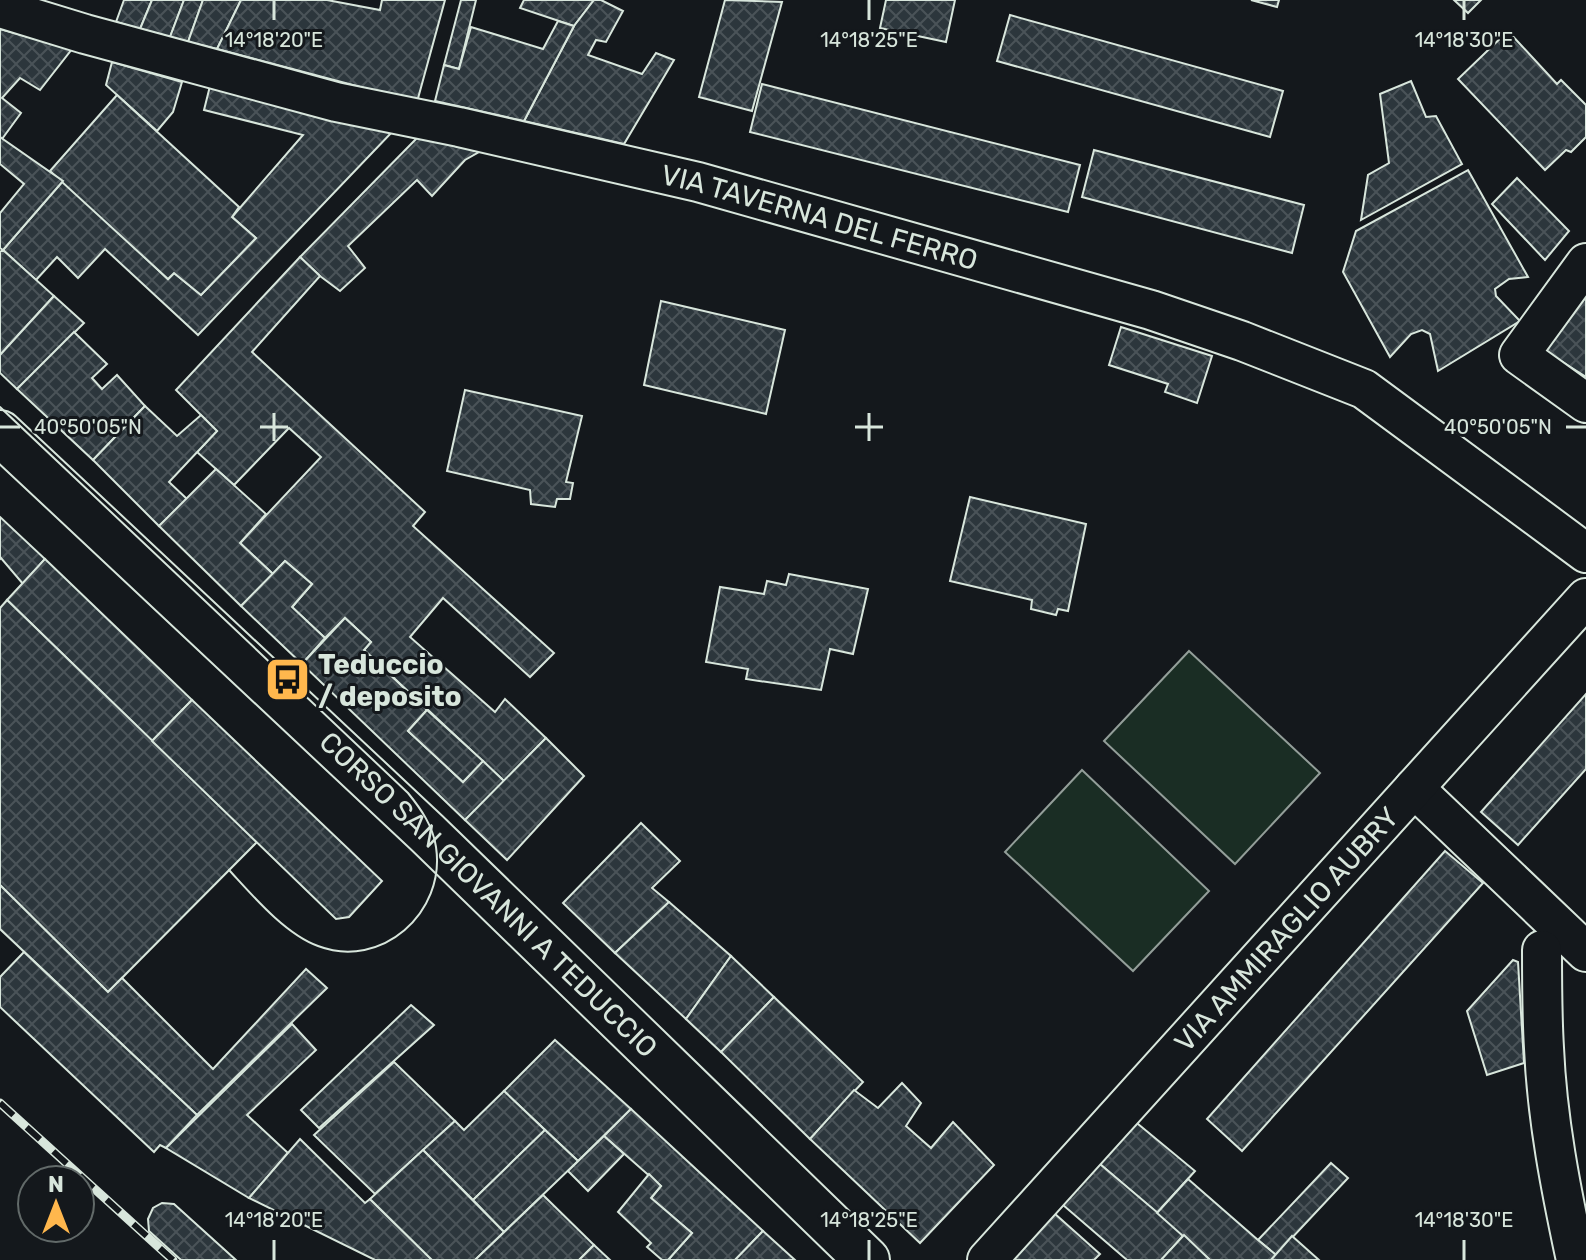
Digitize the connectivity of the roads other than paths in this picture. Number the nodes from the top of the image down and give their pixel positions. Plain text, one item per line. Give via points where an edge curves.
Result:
1 (0, 8) edge
2 (1586, 263) edge
3 (1586, 403) edge
4 (0, 433) edge
5 (1586, 553) edge
6 (1586, 598) edge
7 (1414, 788) junction
8 (1542, 950) dead end
9 (1586, 952) edge
10 (867, 1260) edge
11 (987, 1260) edge
12 (1576, 1260) edge

1 - 5 street, VIA TAVERNA DEL FERRO via 336,102 698,182 1107,297 1242,341 1364,389
2 - 3 street via 1519,355
4 - 10 main road, CORSO SAN GIOVANNI A TEDUCCIO via 427,833
6 - 7 street, VIA AMMIRAGLIO AUBRY
7 - 9 street
7 - 11 street, VIA AMMIRAGLIO AUBRY
8 - 12 street via 1550,1112

